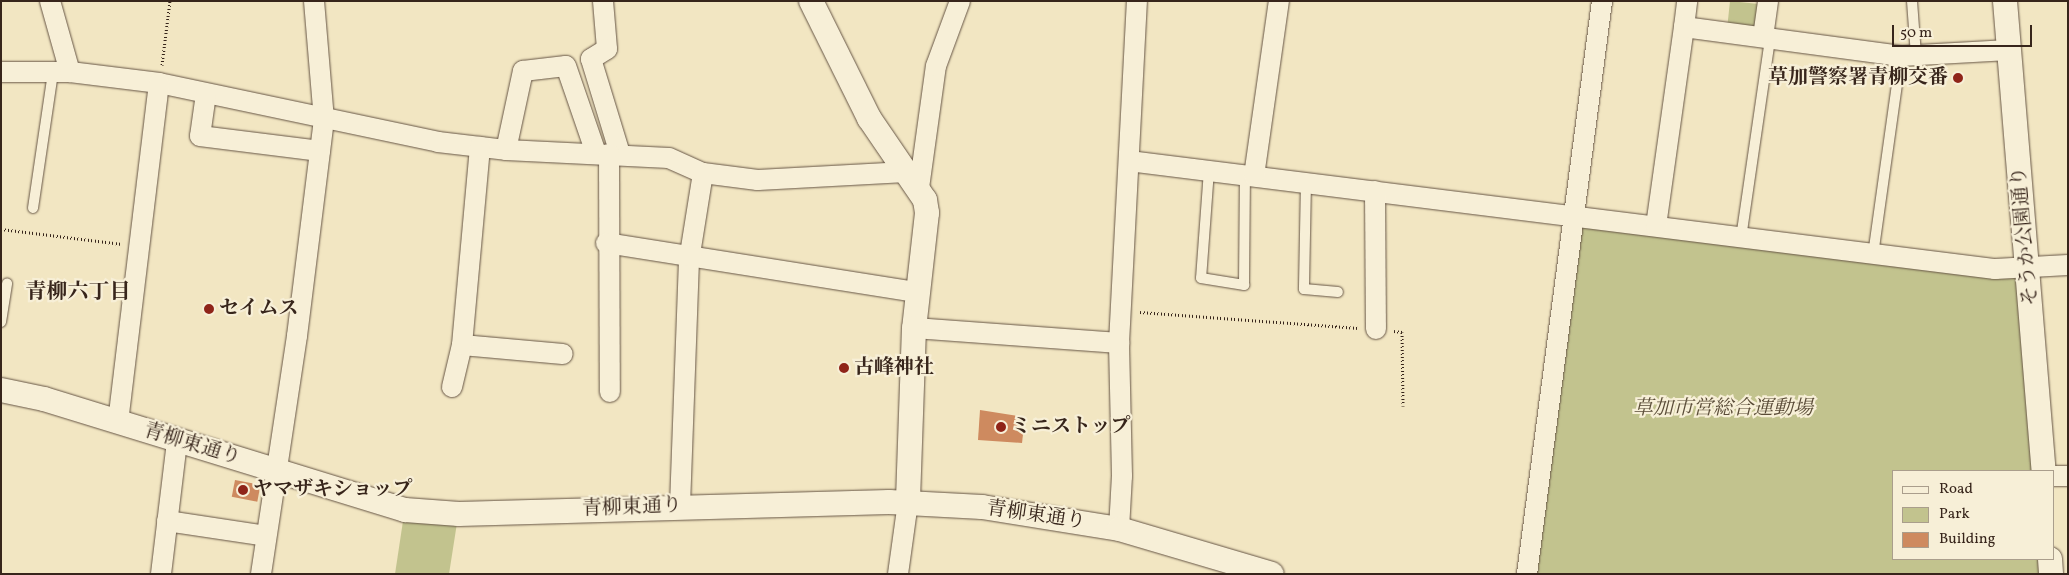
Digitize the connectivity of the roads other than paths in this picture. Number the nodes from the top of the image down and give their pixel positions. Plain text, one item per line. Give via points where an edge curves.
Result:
1 (50, 1) edge
2 (314, 1) edge
3 (603, 1) edge
4 (811, 1) edge
5 (960, 1) edge
6 (1137, 1) edge
7 (1279, 1) edge
8 (1602, 1) edge
9 (1687, 1) edge
10 (1768, 1) edge
11 (1912, 1) edge
12 (2005, 1) edge
13 (1684, 27) junction
14 (1766, 38) junction
15 (2009, 50) junction
16 (1909, 55) junction
17 (1, 72) edge
18 (61, 72) junction
19 (159, 83) junction
20 (206, 94) junction
21 (324, 120) junction
22 (480, 147) junction
23 (506, 150) junction
24 (320, 151) junction
25 (608, 154) junction
26 (1129, 161) junction
27 (1209, 170) junction
28 (703, 173) junction
29 (1250, 175) junction
30 (913, 180) junction
31 (1306, 182) junction
32 (1375, 190) junction
33 (33, 208) dead end
34 (1574, 216) junction
35 (1656, 226) junction
36 (1741, 238) junction
37 (608, 243) junction
38 (689, 255) junction
39 (1873, 255) junction
40 (2068, 265) edge
41 (2029, 268) junction
42 (7, 283) dead end
43 (916, 292) junction
44 (1338, 292) dead end
45 (1, 322) edge
46 (914, 328) junction
47 (1376, 329) road end
48 (1119, 343) junction
49 (462, 345) junction
50 (563, 354) dead end
51 (452, 387) dead end
52 (1, 390) edge
53 (610, 392) dead end
54 (118, 422) junction
55 (176, 441) junction
56 (2044, 470) edge
57 (275, 471) junction
58 (2054, 476) edge
59 (2068, 476) edge
60 (908, 502) junction
61 (680, 506) junction
62 (167, 521) junction
63 (1119, 529) junction
64 (266, 536) junction
65 (2050, 560) edge
66 (1249, 570) edge
67 (161, 574) edge
68 (261, 574) edge
69 (898, 574) edge
70 (1272, 574) edge
71 (1526, 574) edge
72 (2051, 574) edge

1 - 18 street
2 - 21 street
3 - 25 street via 607,50 591,59
4 - 30 street via 869,118
5 - 30 street via 936,66
6 - 26 street
7 - 29 street
8 - 34 street
9 - 13 street
10 - 14 street
11 - 16 lane
12 - 15 street, そうか公園通り
13 - 14 street
13 - 35 street
14 - 16 street
14 - 36 lane
15 - 16 street
15 - 41 street, そうか公園通り
16 - 39 lane
17 - 18 street
18 - 19 street
18 - 33 lane
19 - 20 street
19 - 54 street
20 - 21 street
20 - 24 street via 200,136
21 - 22 street
21 - 24 street
22 - 23 street
22 - 49 street
23 - 25 street
23 - 25 street via 523,71 566,66
24 - 57 street via 297,336
25 - 28 street via 669,158
25 - 37 street
26 - 27 street
26 - 48 street
27 - 29 street
27 - 29 lane via 1201,278 1244,285
28 - 30 street via 758,180
28 - 38 street
29 - 31 street
30 - 43 street via 927,214
31 - 32 street
31 - 44 lane via 1304,289
32 - 34 street
32 - 47 street
34 - 35 street
34 - 71 street
35 - 36 street
36 - 39 street
37 - 38 street
37 - 53 street
38 - 43 street
38 - 61 street
39 - 41 street via 1995,269
40 - 41 street
41 - 56 street, そうか公園通り
42 - 45 lane
43 - 46 street
46 - 48 street
46 - 60 street
48 - 63 street via 1122,476
49 - 50 street
49 - 51 street
52 - 54 street, 青柳東通り via 44,399
54 - 55 street, 青柳東通り
55 - 57 street, 青柳東通り
55 - 62 street
57 - 61 street, 青柳東通り via 379,504 430,514
57 - 64 street
58 - 59 street
60 - 61 street, 青柳東通り
60 - 63 street, 青柳東通り via 1023,512
60 - 69 street
62 - 64 street
62 - 67 street
63 - 66 street, 青柳東通り
64 - 68 street
65 - 72 street
66 - 70 street, 青柳東通り

